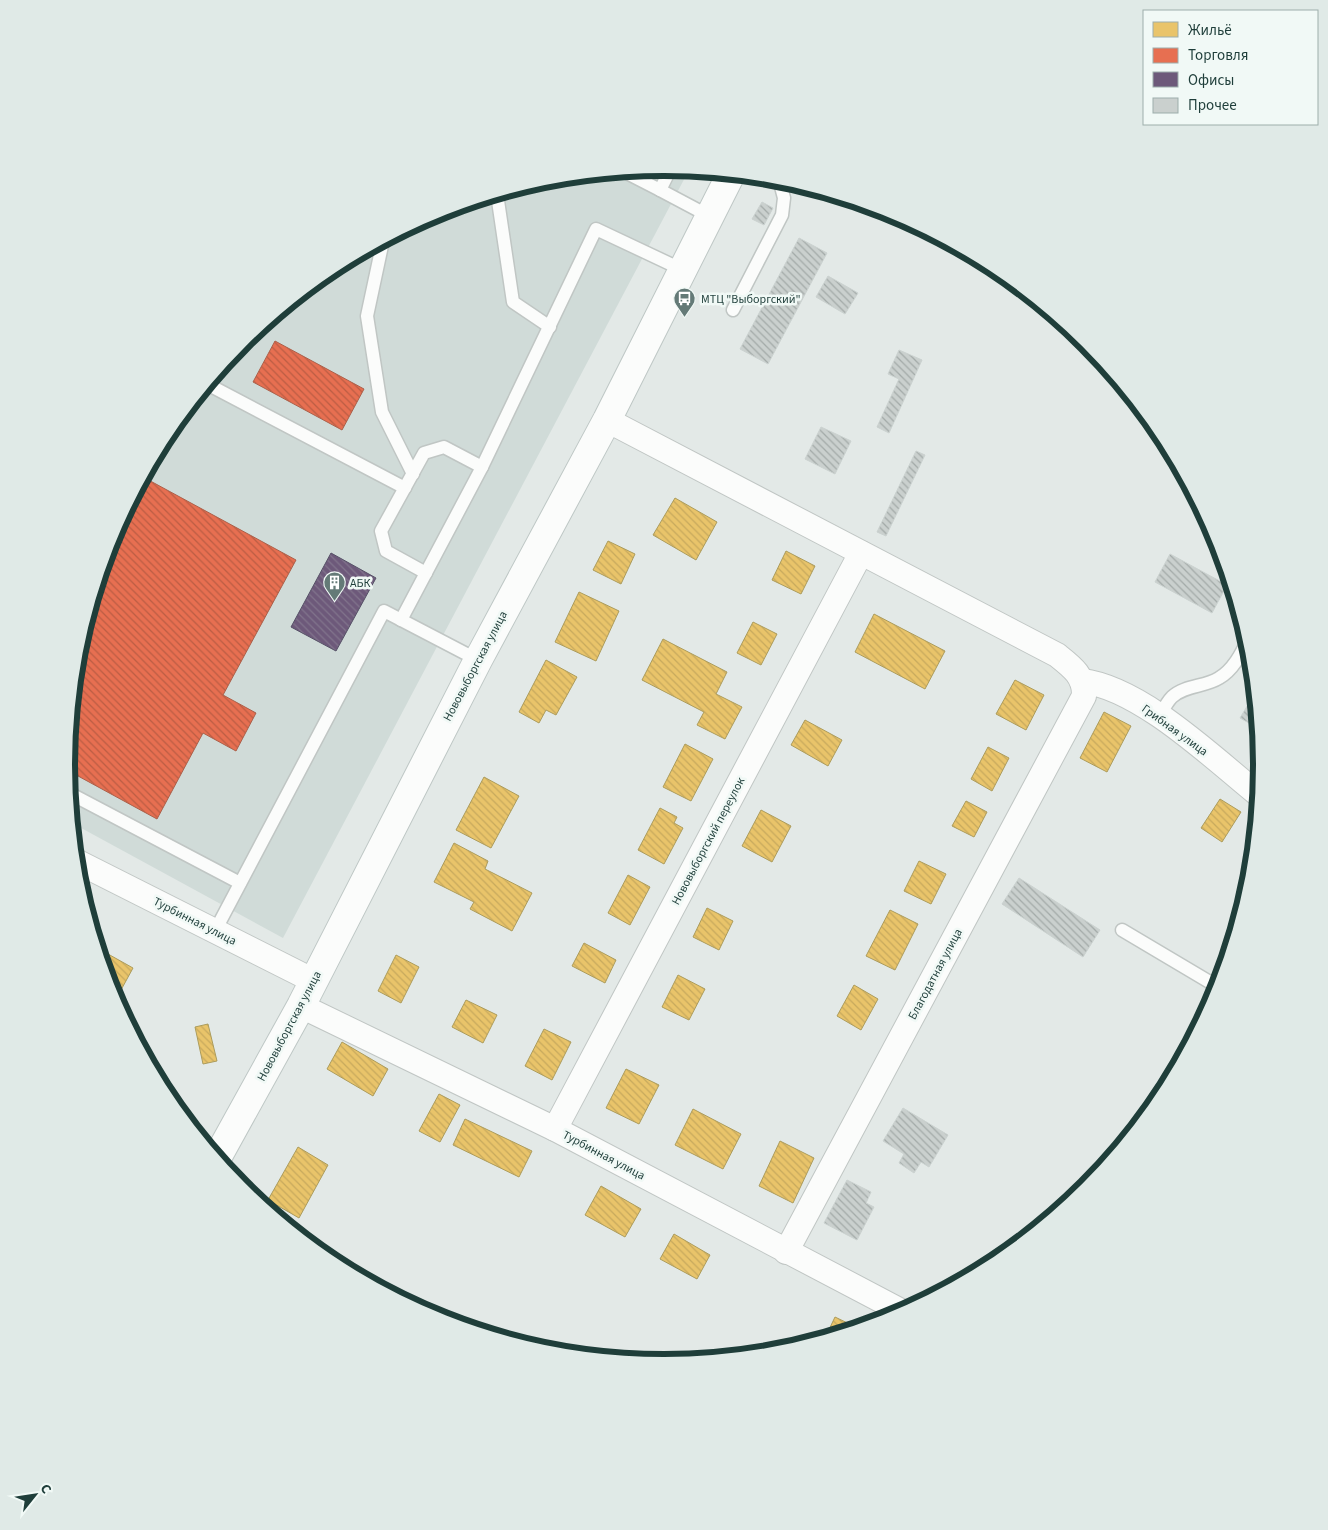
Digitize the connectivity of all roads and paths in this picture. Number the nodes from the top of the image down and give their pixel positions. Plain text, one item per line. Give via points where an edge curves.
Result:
1 (667, 176) edge
2 (634, 177) edge
3 (728, 180) edge
4 (781, 188) edge
5 (660, 190) junction
6 (499, 200) edge
7 (709, 216) junction
8 (381, 249) edge
9 (684, 270) junction
10 (733, 310) dead end
11 (550, 327) junction
12 (213, 387) edge
13 (607, 420) junction
14 (482, 467) junction
15 (413, 474) junction
16 (405, 488) junction
17 (861, 553) junction
18 (426, 573) junction
19 (401, 620) junction
20 (1242, 650) edge
21 (478, 660) junction
22 (1083, 688) junction
23 (1159, 717) junction
24 (1252, 790) edge
25 (76, 797) edge
26 (84, 865) edge
27 (240, 883) junction
28 (1122, 930) dead end
29 (215, 931) junction
30 (314, 981) junction
31 (1211, 983) edge
32 (302, 1006) junction
33 (555, 1129) junction
34 (220, 1152) edge
35 (786, 1252) junction
36 (893, 1307) edge

1 - 5 lane
2 - 5 lane
3 - 7 street, Нововыборгская улица
4 - 10 lane via 782,215
5 - 7 lane
6 - 11 lane via 513,302
7 - 9 street, Нововыборгская улица
8 - 15 lane via 367,316 382,412
9 - 11 lane via 596,229
9 - 13 street, Нововыборгская улица
11 - 14 lane
12 - 16 lane
13 - 17 street
13 - 21 street, Нововыборгская улица
14 - 15 lane via 444,447 424,454
14 - 18 lane
15 - 16 lane
16 - 18 lane via 381,531 386,551
17 - 22 street via 1057,655 1073,668
17 - 33 street, Нововыборгский переулок
18 - 19 lane
19 - 21 lane
19 - 27 lane via 384,611
20 - 23 lane via 1220,678 1180,691 1171,698
21 - 30 street, Нововыборгская улица
22 - 23 street, Грибная улица via 1097,682 1115,689
22 - 35 street, Благодатная улица
23 - 24 street, Грибная улица
25 - 27 lane
26 - 29 street, Турбинная улица
27 - 29 lane
28 - 31 lane
29 - 30 street, Турбинная улица
30 - 32 street, Нововыборгская улица
32 - 33 street, Турбинная улица
32 - 34 street, Нововыборгская улица
33 - 35 street, Турбинная улица
35 - 36 street, Турбинная улица

